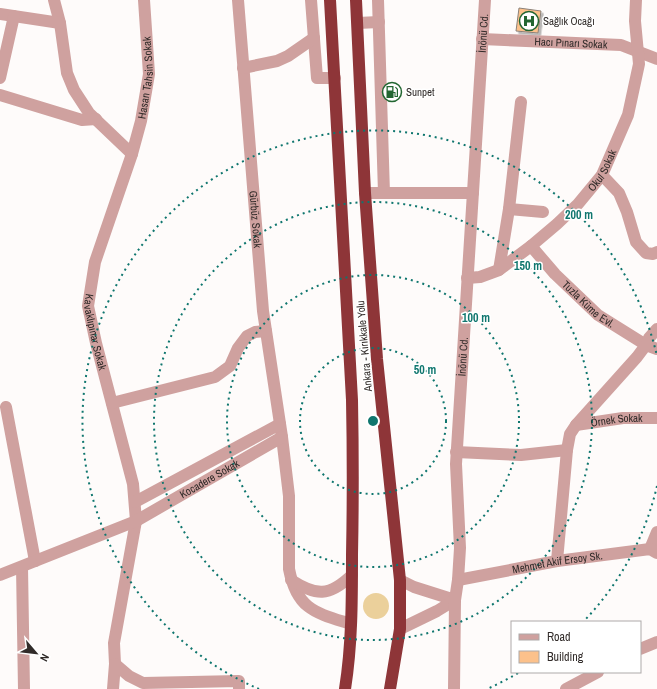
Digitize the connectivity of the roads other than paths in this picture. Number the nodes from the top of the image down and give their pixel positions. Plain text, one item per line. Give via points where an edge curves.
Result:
1 (54, 0) edge
2 (144, 0) edge
3 (238, 0) edge
4 (311, 0) edge
5 (330, 0) edge
6 (356, 0) edge
7 (378, 0) edge
8 (484, 0) edge
9 (636, 0) edge
10 (0, 14) edge
11 (14, 16) junction
12 (379, 22) junction
13 (358, 23) junction
14 (60, 24) junction
15 (314, 38) junction
16 (482, 39) junction
17 (638, 51) junction
18 (657, 59) edge
19 (243, 68) junction
20 (0, 78) edge
21 (335, 78) junction
22 (0, 95) edge
23 (521, 102) dead end
24 (96, 119) junction
25 (132, 154) junction
26 (602, 175) junction
27 (365, 193) junction
28 (384, 193) junction
29 (472, 193) junction
30 (509, 209) junction
31 (543, 212) dead end
32 (531, 246) junction
33 (657, 252) edge
34 (499, 270) junction
35 (467, 278) junction
36 (657, 330) edge
37 (266, 331) junction
38 (652, 347) edge
39 (112, 402) junction
40 (6, 407) dead end
41 (657, 418) edge
42 (280, 424) junction
43 (576, 425) junction
44 (282, 437) junction
45 (567, 450) junction
46 (456, 452) junction
47 (135, 502) junction
48 (136, 521) junction
49 (657, 532) edge
50 (653, 551) edge
51 (35, 561) junction
52 (557, 561) junction
53 (22, 567) junction
54 (0, 575) edge
55 (352, 575) junction
56 (291, 580) junction
57 (400, 580) junction
58 (458, 580) junction
59 (455, 600) junction
60 (351, 624) junction
61 (400, 629) junction
62 (657, 642) edge
63 (641, 650) edge
64 (115, 664) junction
65 (596, 673) edge
66 (148, 686) edge
67 (111, 688) edge
68 (24, 689) edge
69 (239, 689) edge
70 (346, 689) edge
71 (390, 689) edge
72 (454, 689) edge
73 (566, 689) edge

1 - 14 street
2 - 25 street, Hasan Tahsin Sokak via 149,74
3 - 19 street, Gürbüz Sokak
4 - 15 street
5 - 21 highway, Ankara - Kırıkkale Yolu
6 - 13 highway, Ankara - Kırıkkale Yolu
7 - 12 street
8 - 16 street, İnönü Cd.
9 - 17 street, Okul Sokak
10 - 11 street
11 - 14 street
11 - 20 street
12 - 13 street
12 - 28 street
13 - 27 highway, Ankara - Kırıkkale Yolu
14 - 24 street via 67,73 74,90
15 - 19 street via 277,61
15 - 21 street via 317,78
16 - 17 street, Hacı Pınarı Sokak via 621,45
16 - 29 street, İnönü Cd.
17 - 18 street, Hacı Pınarı Sokak
17 - 26 street, Okul Sokak via 639,64 628,115
19 - 37 street, Gürbüz Sokak
21 - 55 highway, Ankara - Kırıkkale Yolu via 352,400
22 - 24 street via 82,120
23 - 30 street
24 - 25 street
25 - 39 street, Kavaklıpınar Sokak via 95,262 88,306
26 - 32 street, Okul Sokak via 578,204
26 - 33 street via 618,193 636,242 646,253
27 - 28 street
27 - 57 highway, Ankara - Kırıkkale Yolu via 377,359
28 - 29 street
29 - 35 street, İnönü Cd.
30 - 31 street
30 - 34 street
32 - 34 street, Okul Sokak
32 - 38 street, Tuzla Küme Evl. via 555,274 598,315
34 - 35 street, Okul Sokak via 480,277
35 - 46 street, İnönü Cd.
36 - 38 street via 649,338
37 - 39 street via 247,336 230,366 215,378
37 - 42 street, Gürbüz Sokak
38 - 43 street via 637,357
39 - 47 street, Kavaklıpınar Sokak via 133,484
40 - 51 street
41 - 43 street, Örnek Sokak via 623,418
42 - 44 street, Gürbüz Sokak
42 - 47 street, Kocadere Sokak
43 - 45 street via 570,434
44 - 48 street, Kocadere Sokak
44 - 56 street, Gürbüz Sokak via 289,496
45 - 46 street via 521,455
45 - 52 street
46 - 58 street, İnönü Cd. via 460,548
47 - 48 street, Kavaklıpınar Sokak
48 - 51 street, Kocadere Sokak
48 - 64 street, Kavaklıpınar Sokak via 114,643
49 - 50 street
50 - 52 street, Mehmet Akif Ersoy Sk.
51 - 53 street, Kocadere Sokak
52 - 58 street, Mehmet Akif Ersoy Sk.
53 - 54 street, Kocadere Sokak
53 - 68 street
55 - 56 street via 338,587 324,592 305,589
55 - 60 highway, Ankara - Kırıkkale Yolu
56 - 60 street, Gürbüz Sokak via 296,594 311,610
57 - 59 street
57 - 61 highway, Ankara - Kırıkkale Yolu
58 - 59 street, İnönü Cd.
59 - 61 street
59 - 72 street, İnönü Cd.
60 - 70 highway, Ankara - Kırıkkale Yolu
61 - 71 highway, Ankara - Kırıkkale Yolu
62 - 63 street
64 - 66 street via 129,676
64 - 67 street, Kavaklıpınar Sokak
65 - 73 street
66 - 69 street via 239,682

